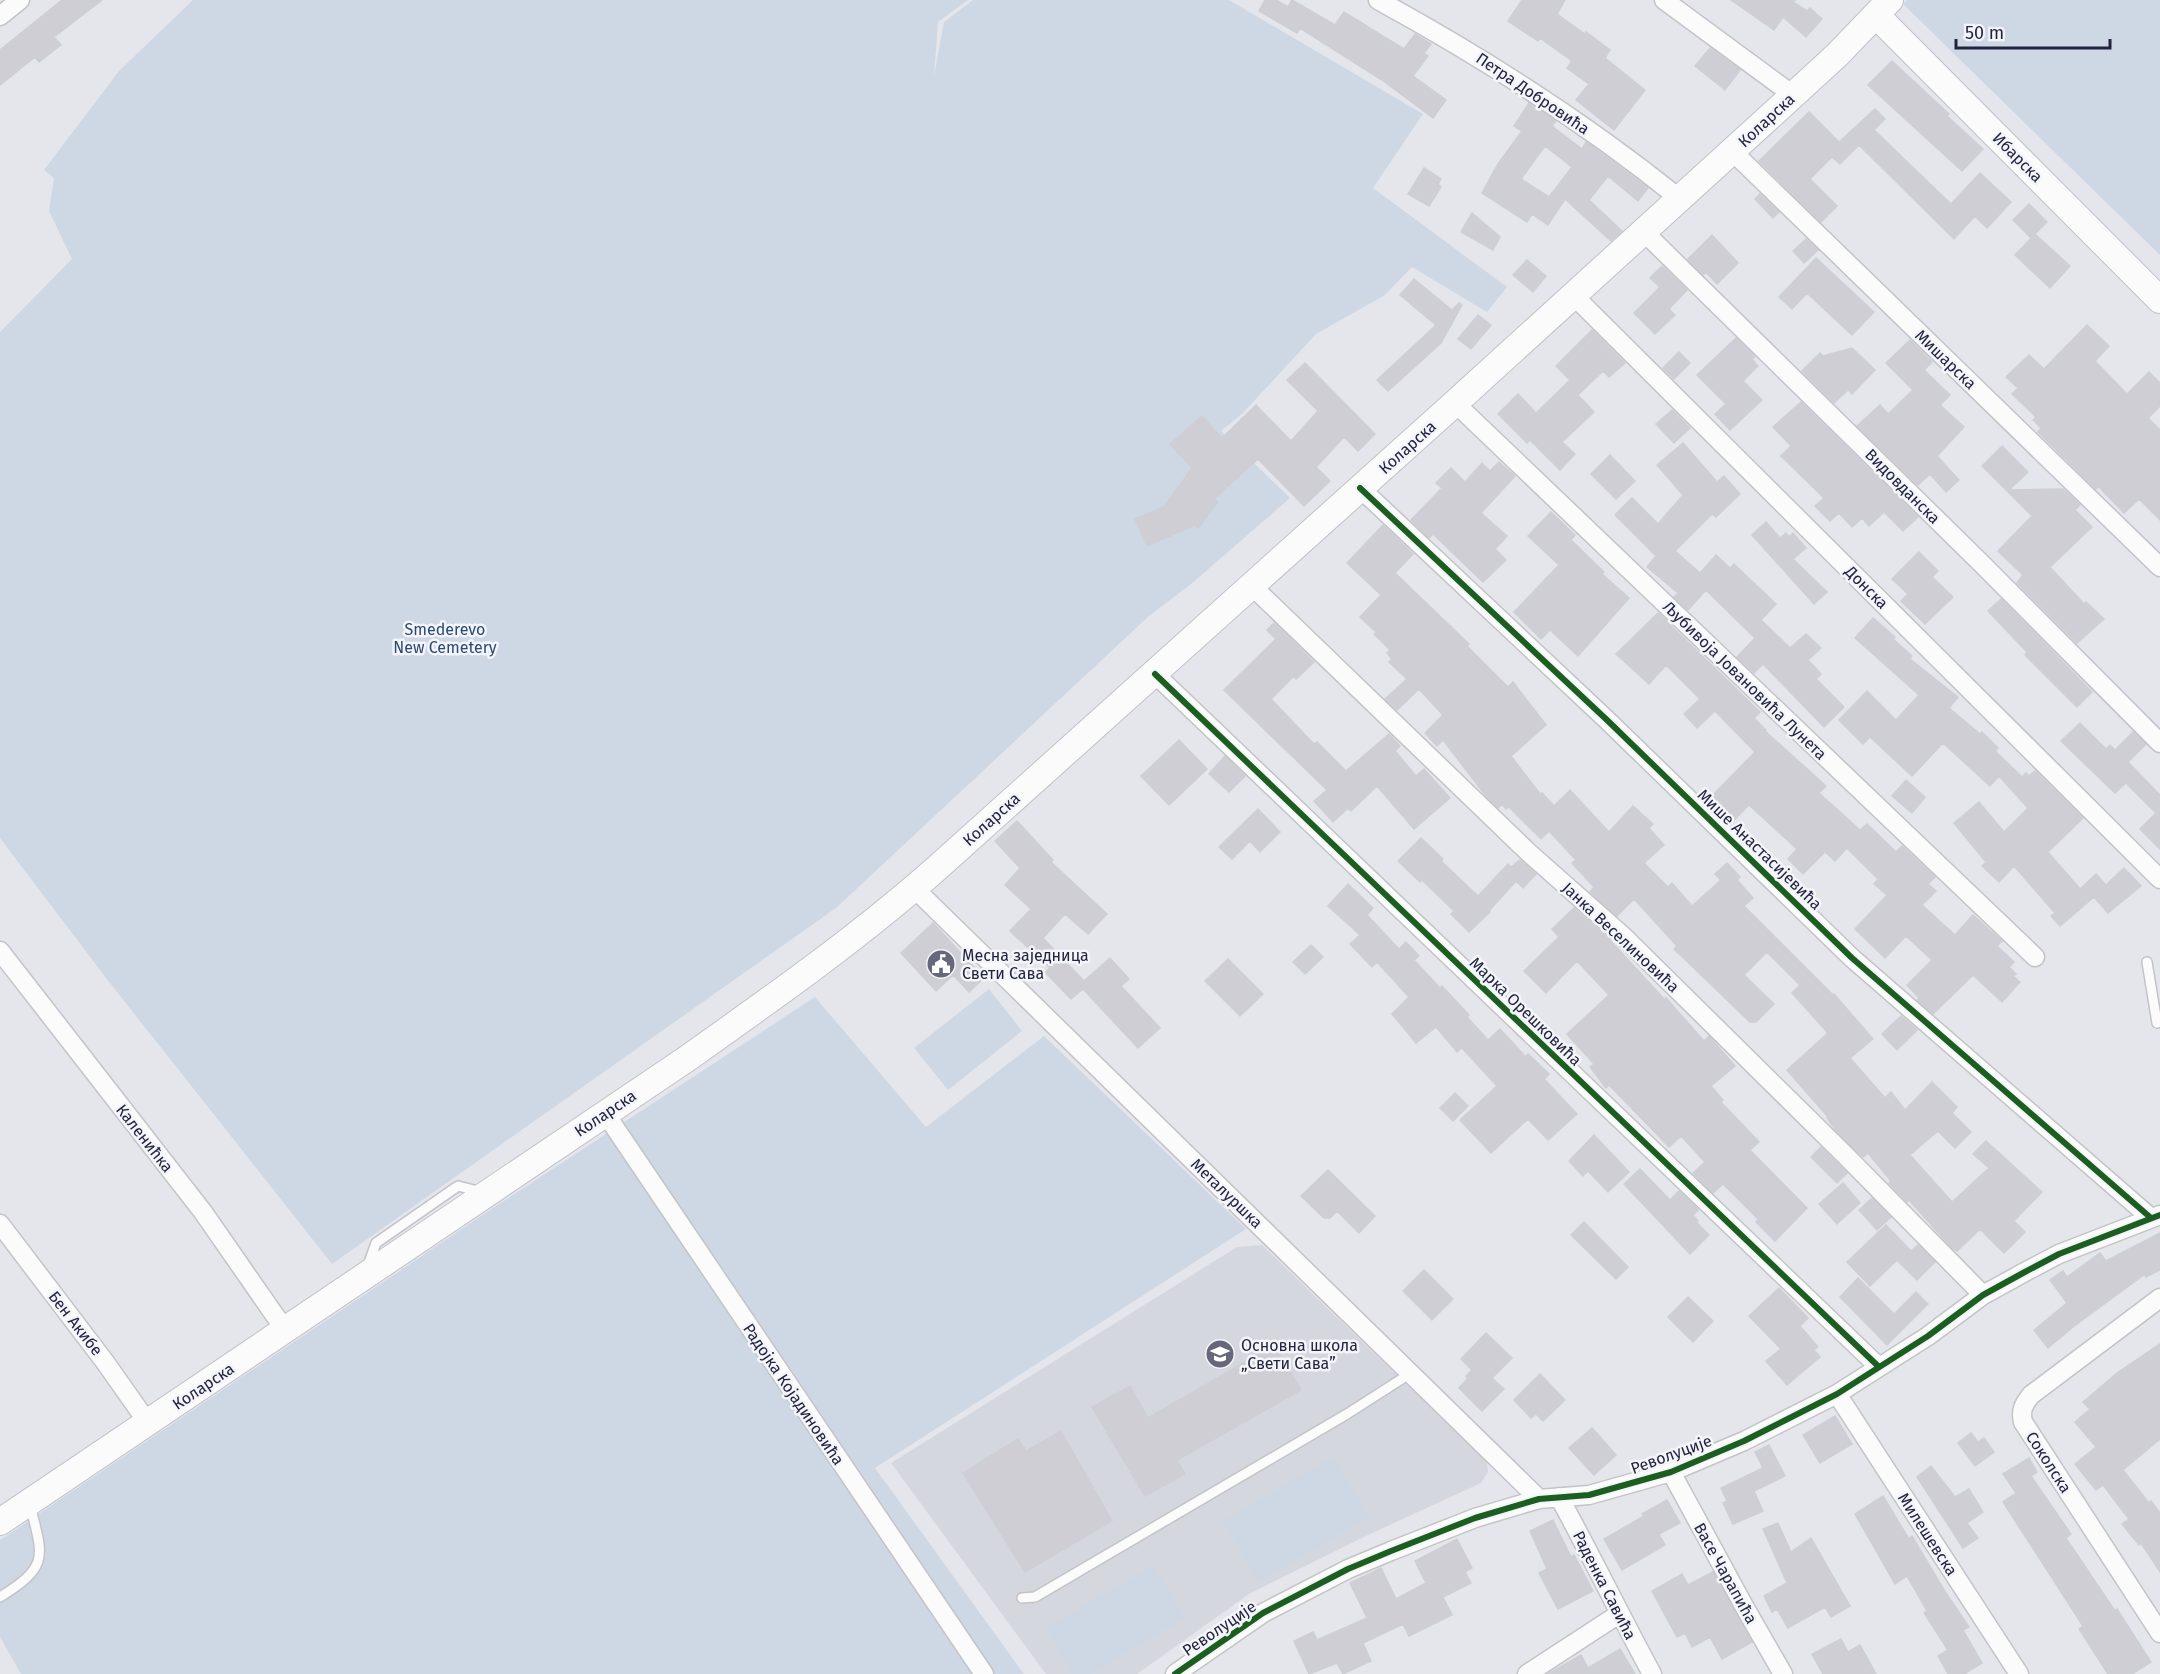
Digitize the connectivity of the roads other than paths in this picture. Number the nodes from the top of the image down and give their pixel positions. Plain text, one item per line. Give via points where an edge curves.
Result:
1 (20, 0) edge
2 (1378, 0) edge
3 (1664, 0) edge
4 (1883, 7) edge
5 (0, 16) edge
6 (1793, 95) junction
7 (1732, 151) junction
8 (1680, 199) junction
9 (1644, 232) junction
10 (1574, 295) junction
11 (2160, 300) edge
12 (1455, 403) junction
13 (1360, 488) junction
14 (2160, 567) edge
15 (1252, 586) junction
16 (1155, 674) junction
17 (2160, 743) edge
18 (2160, 879) edge
19 (914, 888) junction
20 (0, 951) edge
21 (2035, 957) dead end
22 (2147, 962) dead end
23 (2160, 1022) edge
24 (605, 1113) junction
25 (2156, 1216) edge
26 (0, 1224) edge
27 (1983, 1296) junction
28 (2160, 1298) edge
29 (285, 1330) junction
30 (1879, 1366) junction
31 (1411, 1373) junction
32 (1837, 1394) junction
33 (148, 1423) junction
34 (1671, 1472) junction
35 (1559, 1497) junction
36 (1539, 1499) junction
37 (30, 1502) junction
38 (0, 1522) edge
39 (0, 1597) edge
40 (1022, 1598) dead end
41 (1619, 1614) junction
42 (2160, 1633) edge
43 (1530, 1673) edge
44 (984, 1674) edge
45 (1175, 1674) edge
46 (1652, 1674) edge
47 (1783, 1674) edge
48 (2019, 1674) edge

1 - 5 street
2 - 8 street, Петра Добровића via 1464,47 1545,99
3 - 6 street
4 - 6 main road, Коларска
4 - 11 main road, Ибарска
6 - 7 main road, Коларска
7 - 8 main road, Коларска
7 - 14 street, Мишарска
8 - 9 main road, Коларска
9 - 10 main road, Коларска
9 - 17 street, Видовданска
10 - 12 main road, Коларска
10 - 18 street, Донска
12 - 13 main road, Коларска
12 - 21 street, Љубивоја Јовановића Лунета
13 - 15 main road, Коларска
13 - 25 street, Мише Анастасијевића via 1852,958
15 - 16 main road, Коларска
15 - 27 street, Јанка Веселиновића via 1528,852 1623,936
16 - 19 main road, Коларска
16 - 30 street, Марка Орешковића
19 - 24 main road, Коларска via 774,998
19 - 31 street, Металуршка
20 - 29 street, Каленићка via 203,1212
22 - 23 lane via 2157,1023
24 - 29 main road, Коларска
24 - 44 street, Радојка Којадиновића
25 - 27 street, Револуције via 2059,1254
26 - 33 street, Бен Акибе
27 - 30 street, Револуције
28 - 42 street, Соколска via 2031,1395 2021,1414
29 - 33 main road, Коларска
30 - 32 street, Револуције
31 - 36 street, Металуршка
31 - 40 lane via 1035,1597
32 - 34 street, Револуције
32 - 48 street, Милешевска
33 - 37 main road, Коларска
34 - 35 street, Револуције via 1589,1495
34 - 47 street, Васе Чарапића
35 - 36 street, Револуције
35 - 41 street, Раденка Савића
36 - 45 street, Револуције via 1475,1518 1348,1569 1263,1613
37 - 38 main road, Коларска
37 - 39 lane via 41,1552 38,1564 29,1576
41 - 43 street
41 - 46 street, Раденка Савића

